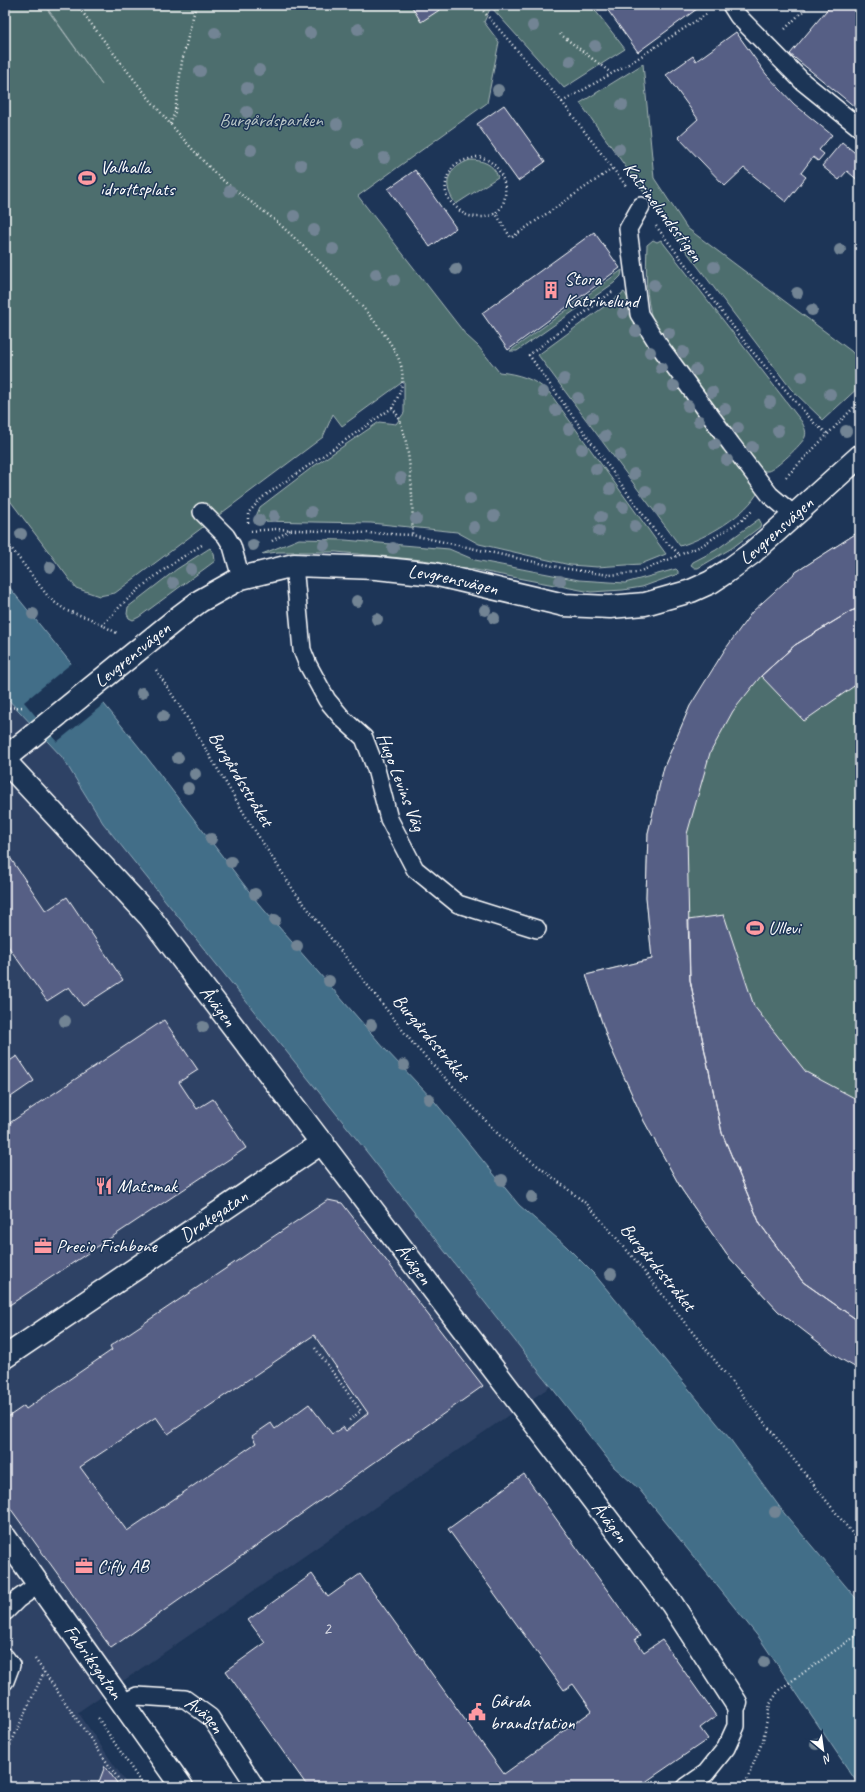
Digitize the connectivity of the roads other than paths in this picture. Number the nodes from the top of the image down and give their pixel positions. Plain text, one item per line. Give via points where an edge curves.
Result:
1 (723, 7) edge
2 (859, 124) edge
3 (641, 206) road end
4 (860, 456) edge
5 (202, 512) dead end
6 (795, 516) junction
7 (294, 565) junction
8 (241, 578) junction
9 (5, 760) edge
10 (537, 929) dead end
11 (323, 1142) junction
12 (5, 1357) edge
13 (5, 1537) edge
14 (39, 1584) junction
15 (5, 1612) edge
16 (5, 1657) edge
17 (5, 1681) edge
18 (123, 1703) junction
19 (736, 1703) joint
20 (182, 1787) edge
21 (256, 1787) edge
22 (686, 1787) edge

1 - 2 lane via 738,16 803,82
3 - 6 lane via 628,229 639,314 658,344 770,495
4 - 6 street, Levgrensvägen
5 - 8 lane via 226,536 232,546
6 - 7 street, Levgrensvägen via 752,553 711,582 691,591 645,604 610,608 564,605 434,574
7 - 8 street, Levgrensvägen
7 - 10 lane, Hugo Levins Väg via 302,650 327,700 364,738 376,769 389,819 415,870 458,904
8 - 9 street, Levgrensvägen via 200,600
9 - 11 street, Åvägen via 150,917
11 - 12 street, Drakegatan
11 - 19 street, Åvägen via 672,1604
13 - 14 street, Fabriksgatan
14 - 15 lane
14 - 18 street, Fabriksgatan
16 - 17 lane via 11,1665
18 - 20 street, Fabriksgatan
18 - 21 lane, Åvägen via 137,1696 185,1699 210,1717
19 - 22 lane, Åvägen via 736,1726 726,1748 706,1773

